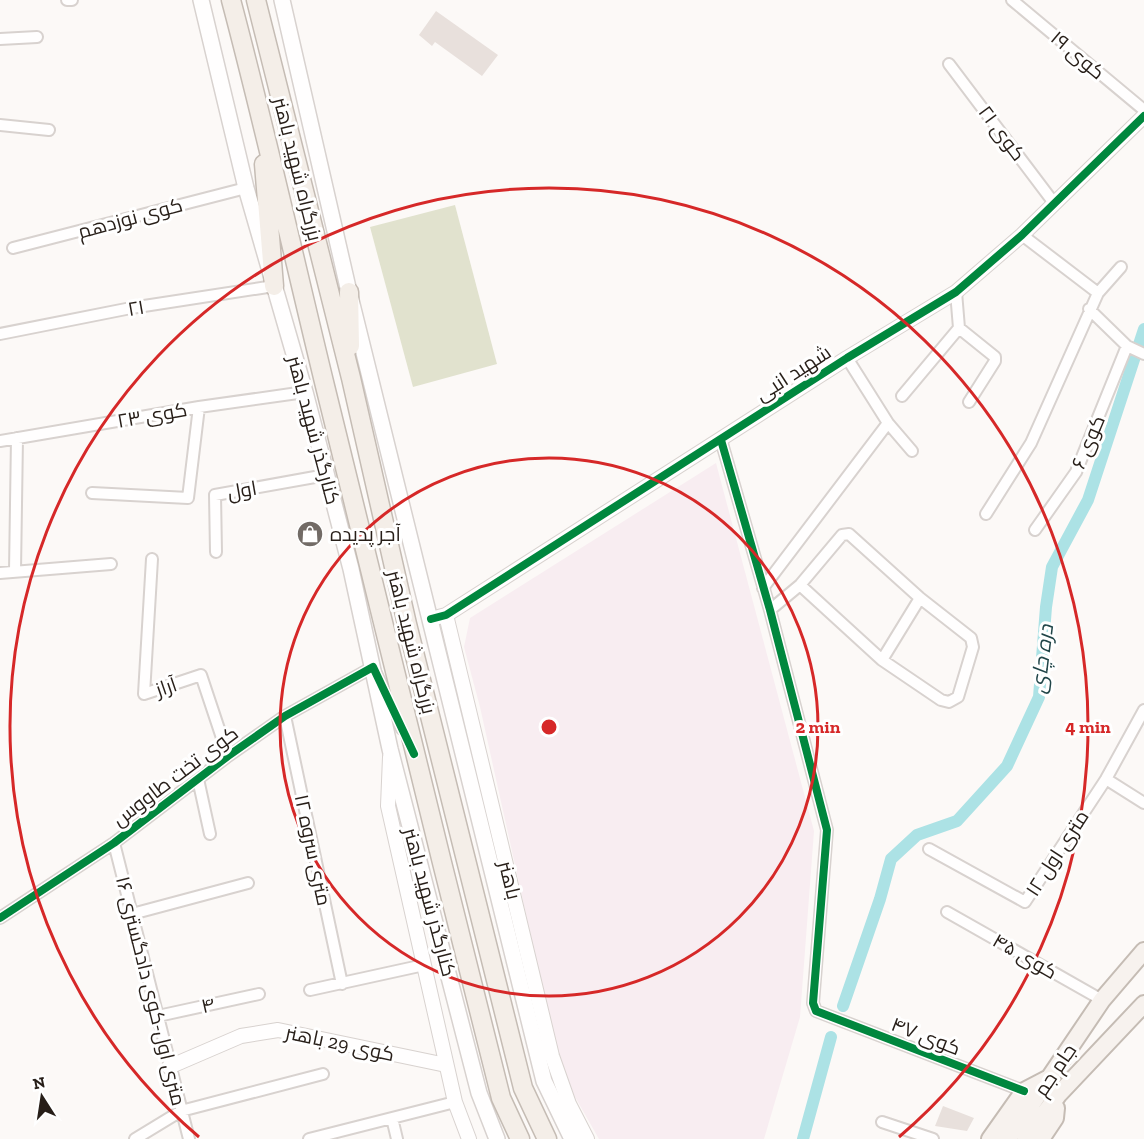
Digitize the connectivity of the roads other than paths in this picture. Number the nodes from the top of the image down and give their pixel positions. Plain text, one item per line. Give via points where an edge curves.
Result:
1 (201, 0) edge
2 (231, 0) edge
3 (256, 0) edge
4 (282, 0) edge
5 (1012, 0) edge
6 (37, 37) dead end
7 (0, 39) edge
8 (268, 48) junction
9 (245, 54) junction
10 (949, 64) dead end
11 (259, 105) junction
12 (1144, 110) edge
13 (1144, 116) edge
14 (0, 125) edge
15 (49, 130) dead end
16 (246, 188) junction
17 (1054, 203) junction
18 (1022, 236) junction
19 (13, 248) dead end
20 (1121, 267) dead end
21 (274, 286) junction
22 (349, 292) junction
23 (957, 292) junction
24 (1098, 293) junction
25 (1089, 309) junction
26 (959, 328) junction
27 (0, 334) edge
28 (1127, 346) junction
29 (1144, 354) edge
30 (847, 358) junction
31 (351, 378) junction
32 (305, 392) junction
33 (902, 396) dead end
34 (969, 402) dead end
35 (199, 406) junction
36 (888, 423) junction
37 (17, 438) junction
38 (721, 440) junction
39 (0, 441) edge
40 (912, 451) dead end
41 (326, 475) junction
42 (92, 493) dead end
43 (986, 514) dead end
44 (1035, 530) dead end
45 (216, 552) dead end
46 (152, 560) dead end
47 (111, 564) dead end
48 (15, 571) junction
49 (0, 573) edge
50 (800, 585) junction
51 (763, 588) junction
52 (920, 598) junction
53 (770, 610) junction
54 (446, 615) junction
55 (431, 619) junction
56 (882, 660) junction
57 (373, 667) junction
58 (1144, 710) edge
59 (285, 716) junction
60 (390, 749) junction
61 (414, 754) junction
62 (228, 756) junction
63 (198, 779) junction
64 (1106, 779) junction
65 (1144, 803) edge
66 (210, 834) dead end
67 (114, 843) junction
68 (929, 849) dead end
69 (248, 883) dead end
70 (947, 912) dead end
71 (132, 914) junction
72 (0, 918) edge
73 (1144, 951) edge
74 (424, 965) junction
75 (342, 984) junction
76 (310, 990) dead end
77 (259, 994) dead end
78 (1102, 1000) junction
79 (1144, 1004) edge
80 (158, 1016) junction
81 (446, 1065) junction
82 (169, 1067) junction
83 (323, 1074) dead end
84 (1050, 1077) junction
85 (1024, 1091) junction
86 (1058, 1095) junction
87 (454, 1102) junction
88 (181, 1111) junction
89 (392, 1118) junction
90 (1055, 1118) junction
91 (882, 1122) dead end
92 (135, 1139) edge
93 (189, 1139) edge
94 (309, 1139) edge
95 (397, 1139) edge
96 (469, 1139) edge
97 (497, 1139) edge
98 (520, 1139) edge
99 (547, 1139) edge
100 (572, 1139) edge
101 (587, 1139) edge
102 (933, 1139) edge
103 (989, 1139) edge
104 (1008, 1139) edge
105 (1026, 1139) edge
106 (1041, 1139) edge
107 (1047, 1139) edge

1 - 16 main road, کنارگذر شهید باهنر
2 - 9 highway, بزرگراه شهید باهنر
3 - 8 highway, بزرگراه شهید باهنر
4 - 22 main road
5 - 12 street, کوی ۱۹
6 - 7 street
8 - 9 highway
8 - 31 highway, بزرگراه شهید باهنر
9 - 11 highway, بزرگراه شهید باهنر
10 - 17 street, کوی ۲۱
11 - 21 highway
11 - 61 highway, بزرگراه شهید باهنر
13 - 17 street, شهید انبی
14 - 15 street
16 - 19 street, کوی نوزدهم
16 - 21 main road, کنارگذر شهید باهنر
17 - 18 street, شهید انبی
18 - 23 street, شهید انبی
18 - 24 street
20 - 24 street
21 - 27 street, ۲۱
21 - 32 main road, کنارگذر شهید باهنر
22 - 31 highway
22 - 55 main road
23 - 26 street
23 - 30 street, شهید انبی
24 - 25 street
25 - 28 street
25 - 43 street via 1031,443
26 - 33 street
26 - 34 street via 995,357
28 - 29 street
28 - 44 street, کوی ۶ via 1076,472
30 - 36 street
30 - 38 street, شهید انبی
31 - 99 highway, بزرگراه شهید باهنر via 407,624 520,1077
32 - 35 street, کوی ۲۳
32 - 41 main road, کنارگذر شهید باهنر
35 - 37 street, کوی ۲۳
35 - 42 street via 188,498
36 - 40 street
36 - 51 street
37 - 39 street, کوی ۲۳
37 - 48 street
38 - 51 street
38 - 54 street, شهید انبی
41 - 45 street, اول via 215,495
41 - 57 main road, کنارگذر شهید باهنر
46 - 62 street, آراز via 144,694 201,675
47 - 48 street
48 - 49 street
50 - 52 street via 842,535 849,534
50 - 53 street
50 - 56 street
51 - 53 street
52 - 56 street
52 - 56 street via 973,643 958,697 949,702 941,700
53 - 85 street, کوی ۴۷ via 826,830 813,1003 816,1011
54 - 55 street, شهید انبی
54 - 101 street, باهنر via 552,1056
55 - 100 main road via 544,1081
57 - 59 street, کوی تخت طاووس
57 - 60 main road, کنارگذر شهید باهنر
57 - 61 street
58 - 64 street, ۱۲ متری اول
59 - 62 street, کوی تخت طاووس
59 - 75 street, ۱۲ متری سروه
60 - 74 street via 388,806
60 - 97 main road, کنارگذر شهید باهنر via 479,1093
61 - 98 highway, بزرگراه شهید باهنر via 501,1098
62 - 63 street, کوی تخت طاووس
63 - 66 street
63 - 67 street, کوی تخت طاووس
64 - 65 street
64 - 68 street, ۱۲ متری اول via 1025,902
67 - 71 street, ۱۶ متری اول-کوی دادگستری
67 - 72 street, کوی تخت طاووس
69 - 71 street
70 - 78 street, کوی ۴۵
71 - 80 street, ۱۶ متری اول-کوی دادگستری
73 - 78 main road, جام جم
74 - 75 street
74 - 81 street
75 - 76 street
77 - 80 street, ۴
78 - 84 main road, جام جم
79 - 86 main road, جام جم
80 - 82 street, ۱۶ متری اول-کوی دادگستری
81 - 82 street, کوی 29 باهنر via 278,1030 241,1036
81 - 87 street
82 - 88 street, ۱۶ متری اول-کوی دادگستری
83 - 88 street
84 - 85 main road
84 - 104 main road, جام جم
85 - 103 main road
86 - 90 main road
86 - 105 main road, جام جم
87 - 89 street
87 - 96 street
88 - 92 street
88 - 93 street, ۱۶ متری اول-کوی دادگستری
89 - 94 street
89 - 95 street
90 - 106 main road
90 - 107 street
91 - 102 street

